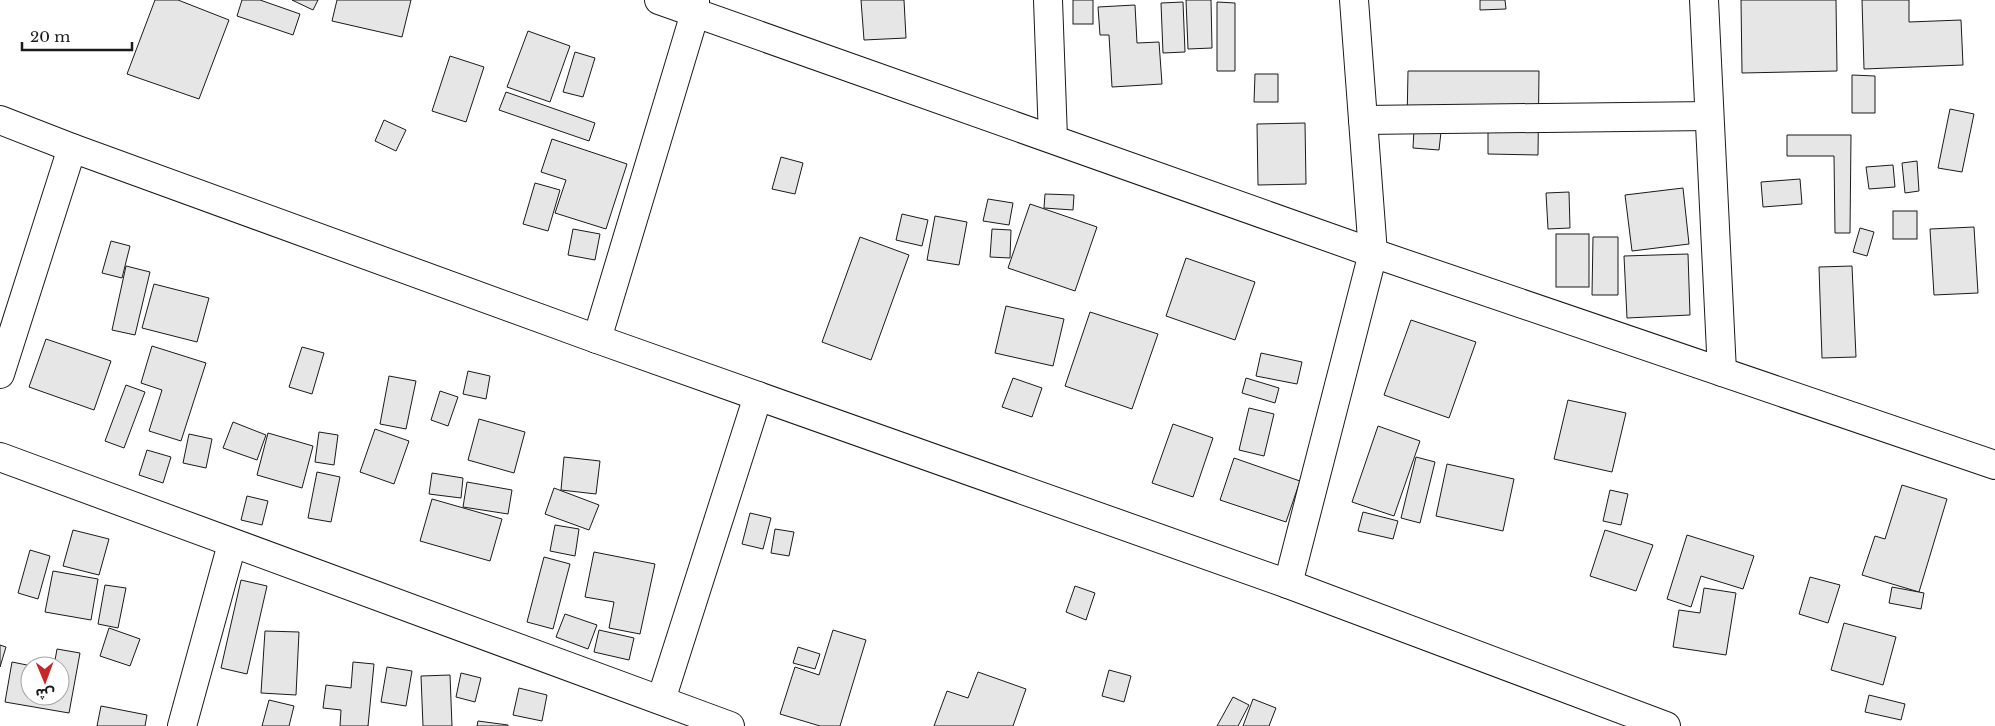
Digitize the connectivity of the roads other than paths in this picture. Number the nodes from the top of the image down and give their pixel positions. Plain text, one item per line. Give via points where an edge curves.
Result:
1 (659, 0) edge
2 (1048, 0) edge
3 (1354, 0) edge
4 (1704, 0) edge
5 (695, 6) edge
6 (1709, 116) junction
7 (0, 120) edge
8 (1363, 120) junction
9 (1053, 138) junction
10 (72, 148) junction
11 (1373, 253) junction
12 (597, 339) junction
13 (1722, 372) junction
14 (0, 374) edge
15 (758, 396) junction
16 (0, 456) edge
17 (1995, 465) edge
18 (232, 544) junction
19 (1288, 584) junction
20 (661, 700) junction
21 (182, 726) edge
22 (728, 726) edge
23 (1666, 726) edge

1 - 5 street
2 - 9 street
3 - 8 street
4 - 6 street
5 - 9 street
5 - 12 street
6 - 8 street
6 - 13 street
7 - 10 street
8 - 11 street
9 - 11 street
10 - 12 street
10 - 14 street
11 - 13 street
11 - 19 street
12 - 15 street
13 - 17 street
15 - 19 street
15 - 20 street
16 - 18 street
18 - 20 street
18 - 21 street
19 - 23 street
20 - 22 street

